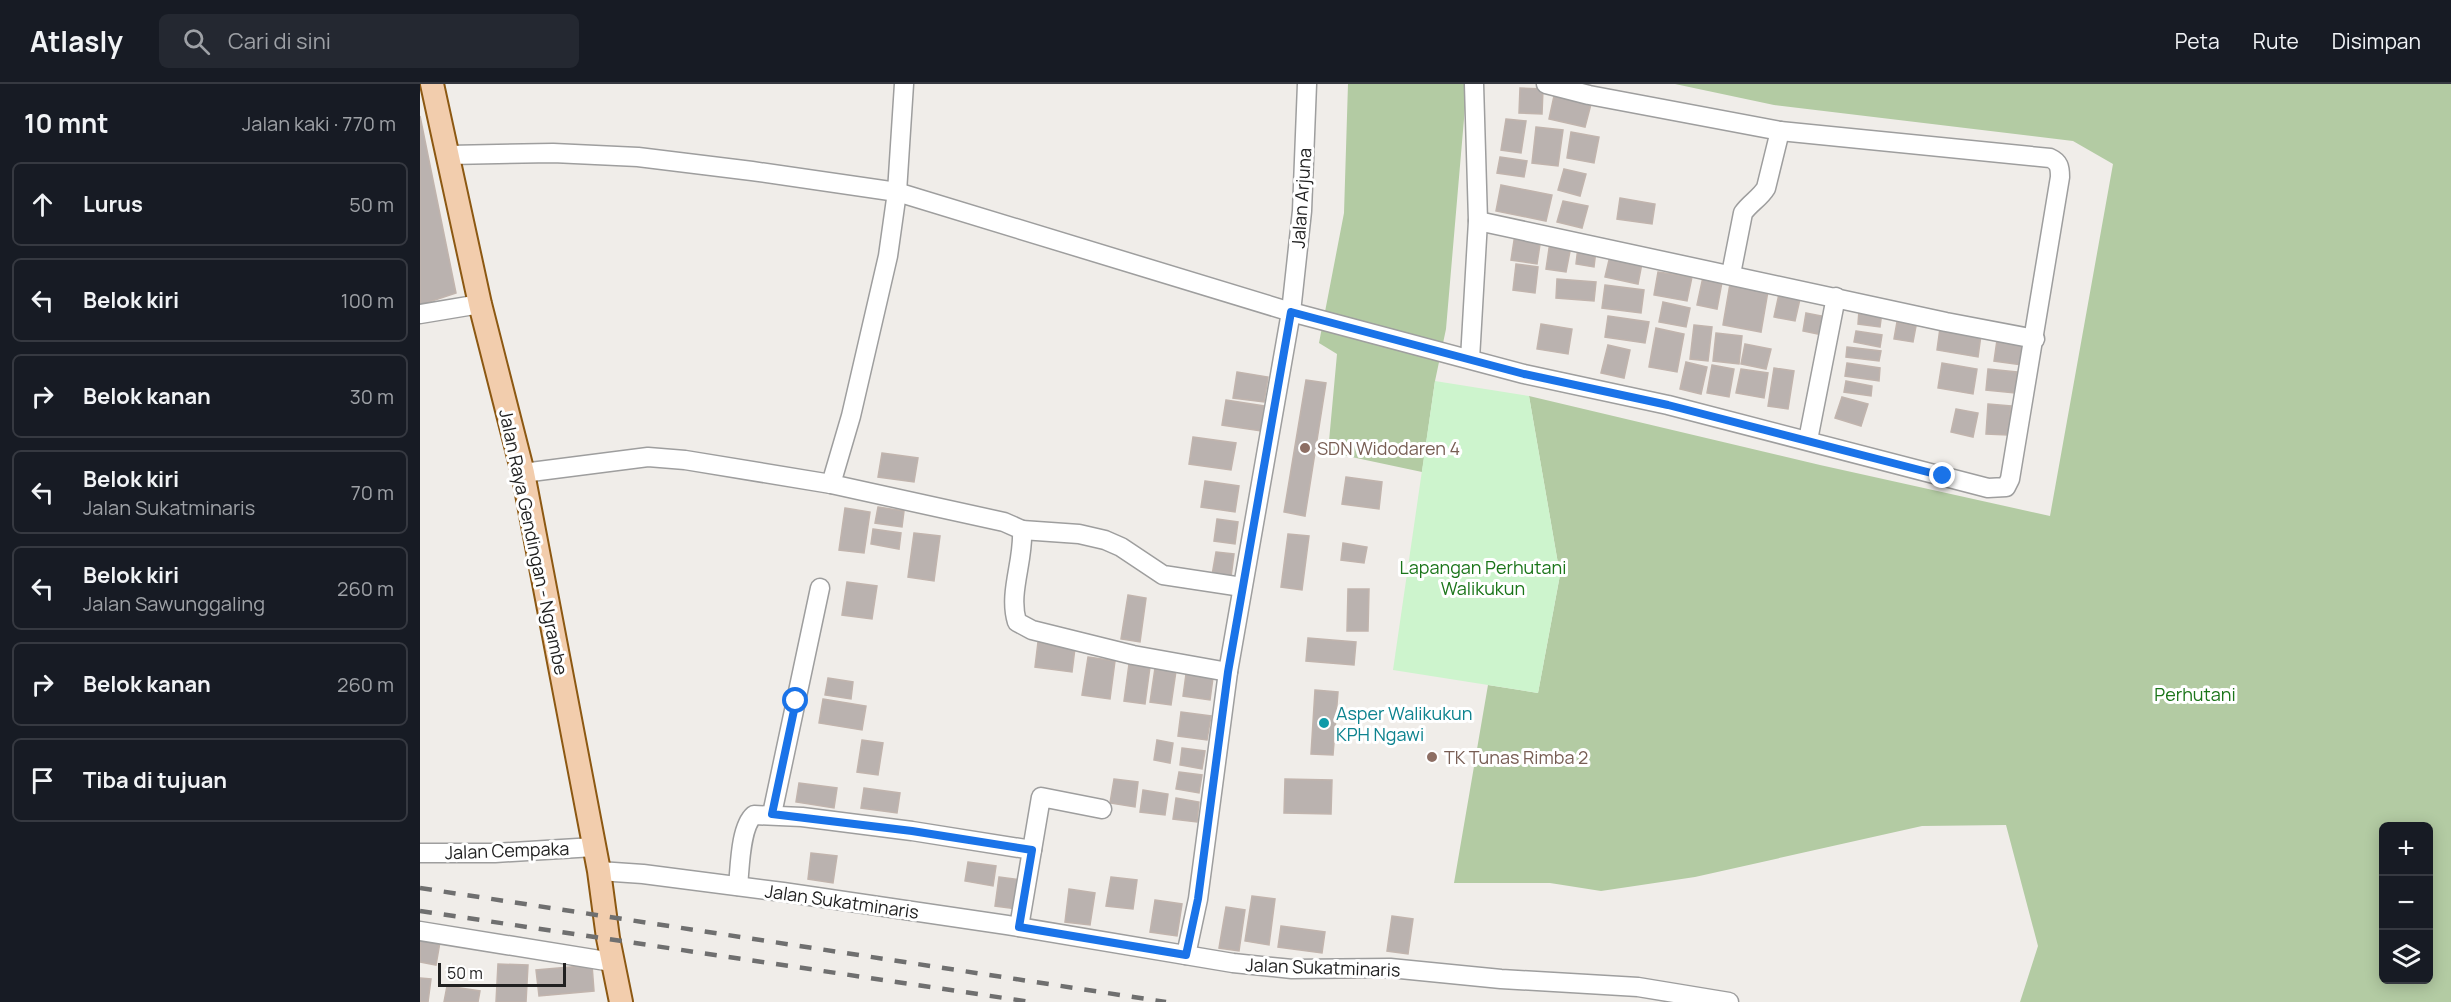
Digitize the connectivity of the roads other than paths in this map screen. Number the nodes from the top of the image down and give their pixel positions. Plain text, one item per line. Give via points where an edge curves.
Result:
1 (432, 84) edge
2 (904, 84) edge
3 (1307, 84) edge
4 (1474, 84) edge
5 (1546, 84) edge
6 (1780, 131) junction
7 (449, 155) junction
8 (897, 192) junction
9 (1478, 220) junction
10 (1731, 274) junction
11 (1836, 297) junction
12 (480, 304) junction
13 (1291, 312) junction
14 (420, 315) edge
15 (2035, 339) junction
16 (1470, 359) junction
17 (1809, 440) junction
18 (524, 473) junction
19 (831, 484) junction
20 (1022, 530) junction
21 (1242, 587) junction
22 (820, 588) dead end
23 (1228, 672) junction
24 (1102, 809) dead end
25 (772, 814) junction
26 (594, 847) junction
27 (1032, 850) junction
28 (420, 853) edge
29 (598, 871) junction
30 (738, 886) junction
31 (1019, 927) junction
32 (420, 931) edge
33 (1186, 955) junction
34 (612, 962) junction
35 (621, 1002) edge
36 (1729, 1002) edge

1 - 7 main road, Jalan Raya Gendingan - Ngrambe
2 - 8 street
3 - 13 street, Jalan Arjuna via 1302,211
4 - 9 street
5 - 6 street
6 - 10 street via 1766,188 1743,213
6 - 15 street via 2057,161 2060,177
7 - 8 street via 638,156
7 - 12 main road, Jalan Raya Gendingan - Ngrambe
8 - 13 street
8 - 19 street via 888,256
9 - 10 street
9 - 16 street
10 - 11 street
11 - 15 street
11 - 17 street
12 - 14 street
12 - 18 main road, Jalan Raya Gendingan - Ngrambe
13 - 16 street
13 - 21 street, Jalan Arjuna
15 - 17 street via 2006,487 1988,488
16 - 17 street
18 - 19 street via 648,457
18 - 26 main road, Jalan Raya Gendingan - Ngrambe
19 - 20 street via 1004,522
20 - 21 street via 1105,540 1163,575
20 - 23 street via 1013,610 1017,622 1032,630 1133,656
21 - 23 street, Jalan Arjuna
22 - 25 street
23 - 33 street, Jalan Arjuna via 1198,899
24 - 27 street via 1041,797
25 - 27 street
25 - 30 street via 749,819
26 - 28 street, Jalan Cempaka
26 - 29 main road, Jalan Raya Gendingan - Ngrambe
27 - 31 street
29 - 30 street, Jalan Sukatminaris
29 - 34 main road, Jalan Raya Gendingan - Ngrambe
30 - 31 street, Jalan Sukatminaris
31 - 33 street, Jalan Sukatminaris
32 - 34 street
33 - 36 street, Jalan Sukatminaris via 1292,969 1390,968 1638,987
34 - 35 main road, Jalan Raya Gendingan - Ngrambe

